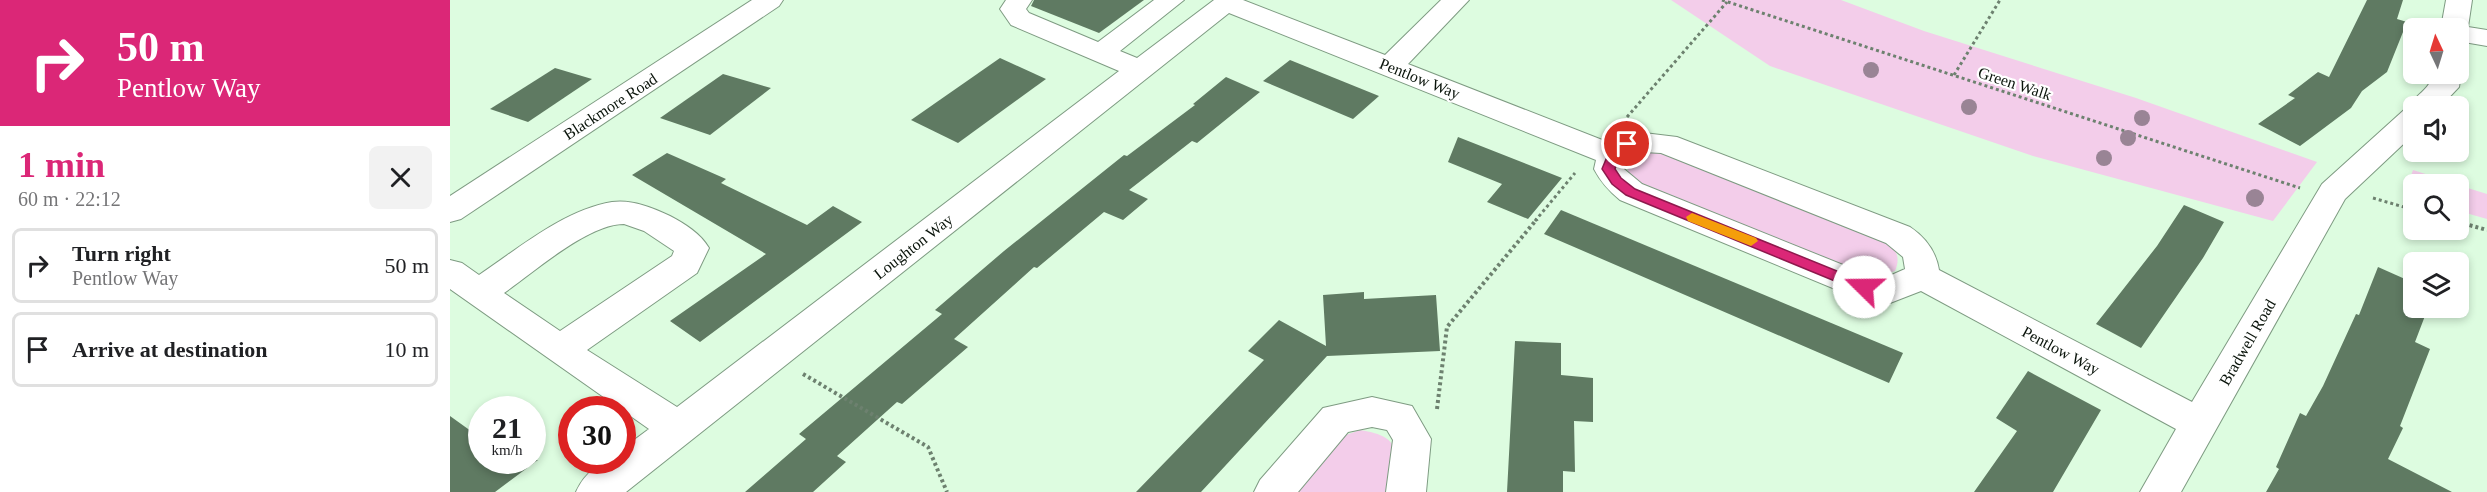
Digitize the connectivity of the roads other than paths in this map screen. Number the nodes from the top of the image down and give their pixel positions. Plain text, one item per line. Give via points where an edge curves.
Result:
1 (770, 0) edge
2 (1019, 0) edge
3 (1171, 0) edge
4 (1456, 0) edge
5 (2459, 0) edge
6 (1228, 1) edge
7 (2456, 18) edge
8 (2469, 35) edge
9 (2487, 38) edge
10 (1102, 52) junction
11 (1390, 66) junction
12 (1140, 70) junction
13 (2445, 84) edge
14 (2435, 96) edge
15 (2403, 125) edge
16 (1606, 152) junction
17 (450, 212) edge
18 (450, 272) edge
19 (1922, 276) junction
20 (478, 293) junction
21 (560, 350) junction
22 (2200, 424) junction
23 (678, 428) junction
24 (596, 492) edge
25 (1274, 492) edge
26 (1406, 492) edge
27 (2160, 492) edge

1 - 17 street, Blackmore Road
2 - 10 street via 1013,9 1020,19
3 - 10 street
4 - 11 street
5 - 7 street
6 - 11 street, Pentlow Way
6 - 12 street, Loughton Way
8 - 9 street
10 - 12 street
11 - 16 street, Pentlow Way
12 - 23 street, Loughton Way
13 - 14 street
15 - 22 street, Bradwell Road via 2317,190
16 - 19 street via 1616,181 1630,192 1864,287 1890,290
16 - 19 street via 1647,141 1666,144 1887,230 1915,246 1923,262
18 - 20 street
19 - 22 street, Pentlow Way
20 - 21 street
20 - 21 street via 584,224 613,213 636,216 673,231 692,248 685,264
21 - 23 street
22 - 27 street, Bradwell Road
23 - 24 street, Loughton Way
25 - 26 street via 1336,419 1372,412 1400,417 1412,438

